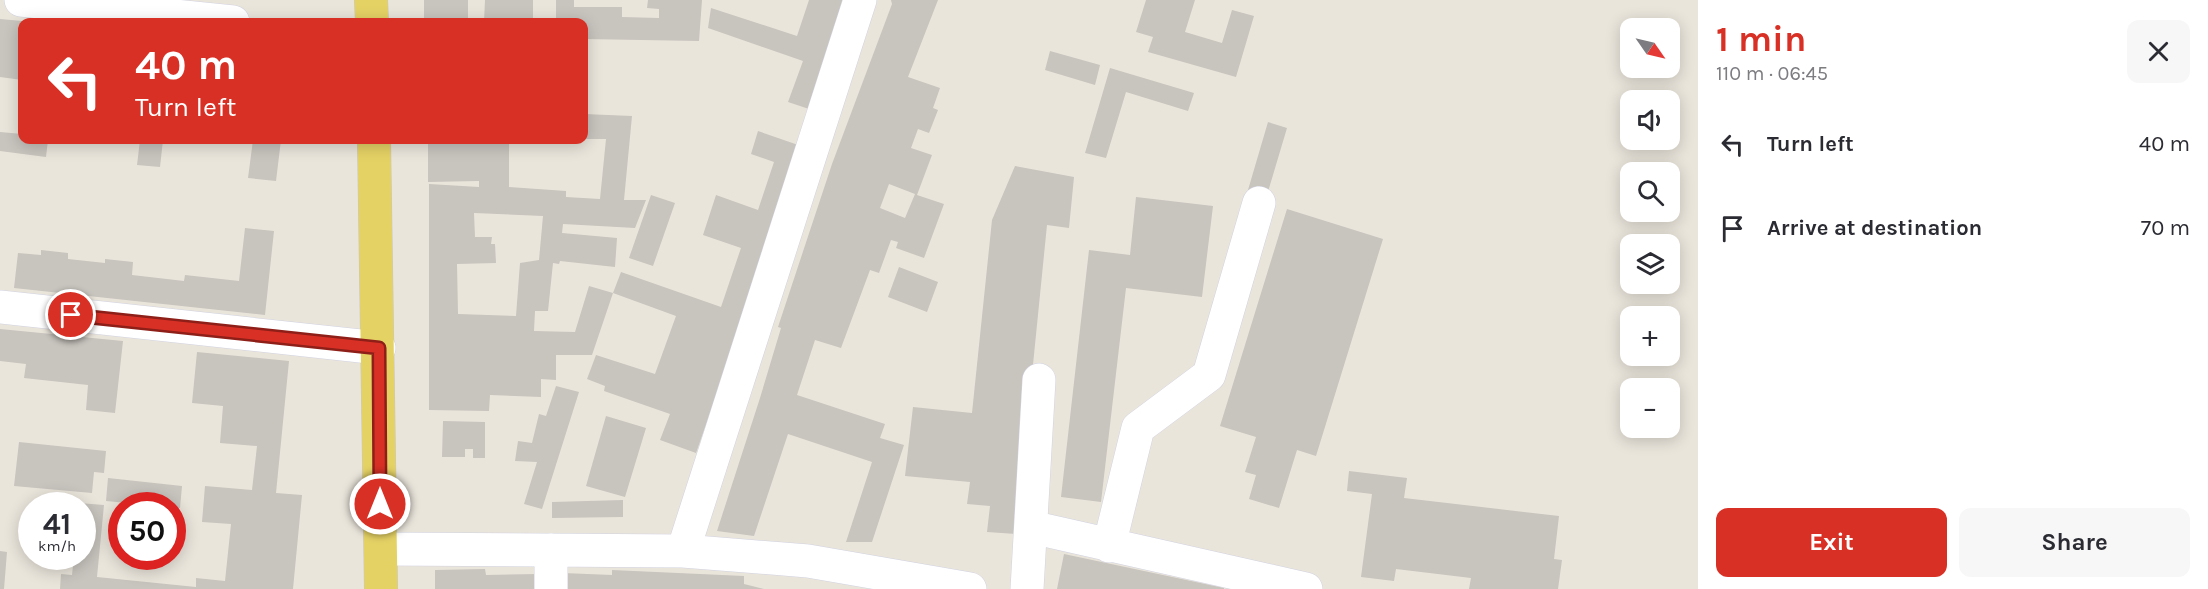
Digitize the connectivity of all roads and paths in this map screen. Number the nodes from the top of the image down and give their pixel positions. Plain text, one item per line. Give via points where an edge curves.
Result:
1 (21, 0) edge
2 (371, 0) edge
3 (860, 0) edge
4 (194, 18) edge
5 (372, 18) edge
6 (374, 144) edge
7 (1259, 203) dead end
8 (0, 308) edge
9 (379, 348) junction
10 (1039, 380) dead end
11 (1030, 527) junction
12 (1109, 546) junction
13 (381, 549) junction
14 (552, 550) junction
15 (683, 551) junction
16 (812, 575) edge
17 (381, 589) edge
18 (551, 589) edge
19 (970, 589) edge
20 (1027, 589) edge
21 (1306, 589) edge

1 - 4 street
2 - 5 main road
3 - 15 street
6 - 9 main road
7 - 12 street via 1209,375 1138,428
8 - 9 street
9 - 13 main road
10 - 11 street
11 - 12 street
11 - 20 street
12 - 21 street
13 - 14 street
13 - 17 main road
14 - 15 street
14 - 18 street
15 - 16 street
16 - 19 street

